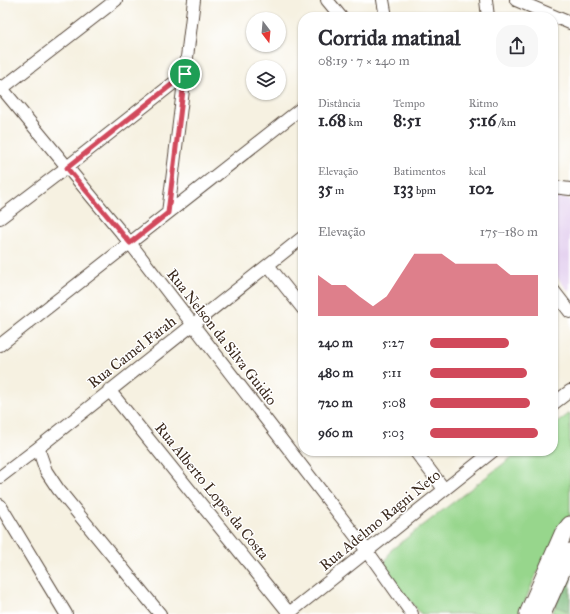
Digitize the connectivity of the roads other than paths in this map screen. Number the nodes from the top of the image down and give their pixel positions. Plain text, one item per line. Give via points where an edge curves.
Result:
1 (116, 0) edge
2 (194, 0) edge
3 (327, 0) edge
4 (384, 0) edge
5 (486, 0) edge
6 (516, 0) edge
7 (337, 12) edge
8 (385, 12) edge
9 (487, 12) edge
10 (544, 12) edge
11 (558, 18) edge
12 (570, 23) edge
13 (185, 74) junction
14 (1, 88) edge
15 (298, 111) edge
16 (67, 168) junction
17 (558, 188) edge
18 (570, 189) edge
19 (168, 213) junction
20 (0, 218) edge
21 (298, 241) edge
22 (130, 243) junction
23 (268, 265) junction
24 (558, 296) edge
25 (298, 303) edge
26 (570, 312) edge
27 (192, 325) junction
28 (0, 345) edge
29 (109, 390) junction
30 (570, 391) edge
31 (558, 400) edge
32 (38, 448) junction
33 (419, 456) edge
34 (486, 456) edge
35 (0, 477) edge
36 (444, 488) junction
37 (0, 505) edge
38 (568, 532) edge
39 (368, 552) junction
40 (570, 552) edge
41 (66, 614) edge
42 (160, 614) edge
43 (289, 614) edge
44 (412, 614) edge
45 (528, 614) edge
46 (542, 614) edge

1 - 14 street
2 - 13 street
3 - 7 street
4 - 8 street
5 - 9 street
6 - 10 street
11 - 12 street
13 - 16 street
13 - 19 street
14 - 16 street, Rua Nelson da Silva Guidio
15 - 19 street
16 - 20 street
16 - 22 street, Rua Nelson da Silva Guidio
17 - 18 street
19 - 22 street
21 - 23 street, Rua Camel Farah
22 - 27 street, Rua Nelson da Silva Guidio
22 - 28 street
23 - 25 street
23 - 27 street, Rua Camel Farah
24 - 26 street
27 - 29 street, Rua Camel Farah
27 - 39 street, Rua Nelson da Silva Guidio
29 - 32 street, Rua Camel Farah
29 - 43 street, Rua Alberto Lopes da Costa
30 - 31 street
32 - 35 street, Rua Camel Farah
32 - 42 street via 46,471 58,489
33 - 36 street
34 - 36 street, Rua Adelmo Ragni Neto
36 - 39 street, Rua Adelmo Ragni Neto
37 - 41 street
38 - 45 street
39 - 43 street, Rua Adelmo Ragni Neto
39 - 44 street, Rua Nelson da Silva Guidio
40 - 46 street

